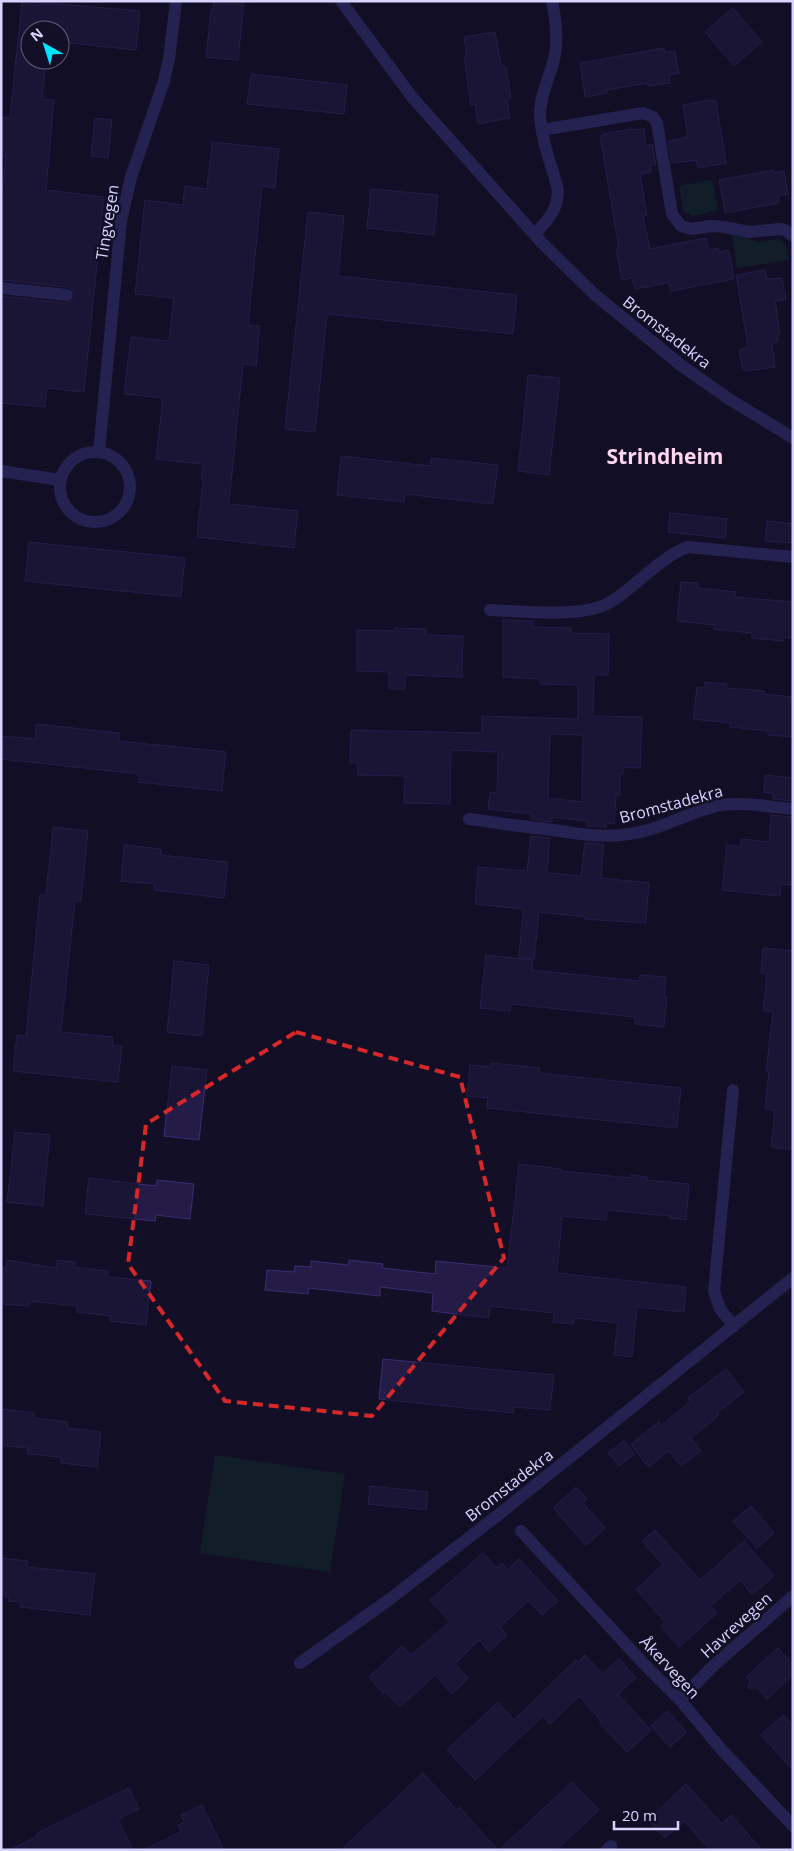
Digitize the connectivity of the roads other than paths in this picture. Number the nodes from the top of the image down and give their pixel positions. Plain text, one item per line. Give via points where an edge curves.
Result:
1 (340, 1) edge
2 (552, 1) edge
3 (172, 2) edge
4 (542, 130) junction
5 (534, 234) junction
6 (793, 236) edge
7 (1, 288) edge
8 (67, 295) dead end
9 (793, 438) edge
10 (99, 452) junction
11 (1, 471) edge
12 (60, 480) junction
13 (793, 557) edge
14 (490, 610) dead end
15 (793, 809) edge
16 (469, 819) dead end
17 (732, 1090) dead end
18 (793, 1278) edge
19 (734, 1326) junction
20 (521, 1531) dead end
21 (793, 1596) edge
22 (300, 1663) dead end
23 (680, 1700) junction
24 (793, 1826) edge

1 - 5 street, Bromstadekra via 412,97
2 - 4 street via 556,49 542,98
3 - 10 street, Tingvegen via 168,66 131,177 121,221
4 - 5 street via 558,200 550,218
4 - 6 street via 648,114 657,123 672,214 681,226 692,229 724,226 749,232 779,229
5 - 9 street, Bromstadekra via 594,294 668,355 729,399
7 - 8 street
10 - 12 street via 85,453 73,459
10 - 12 street via 117,460 128,477 130,488 117,514 91,522 78,518 67,509 61,497
11 - 12 street
13 - 14 street via 688,547 602,607 579,612
15 - 16 street, Bromstadekra via 740,804 719,806 653,829 614,836
17 - 19 street via 714,1291 720,1309
18 - 19 street, Bromstadekra
19 - 22 street, Bromstadekra via 398,1593
20 - 23 street, Åkervegen
21 - 23 street, Havrevegen via 712,1667
23 - 24 street, Åkervegen

